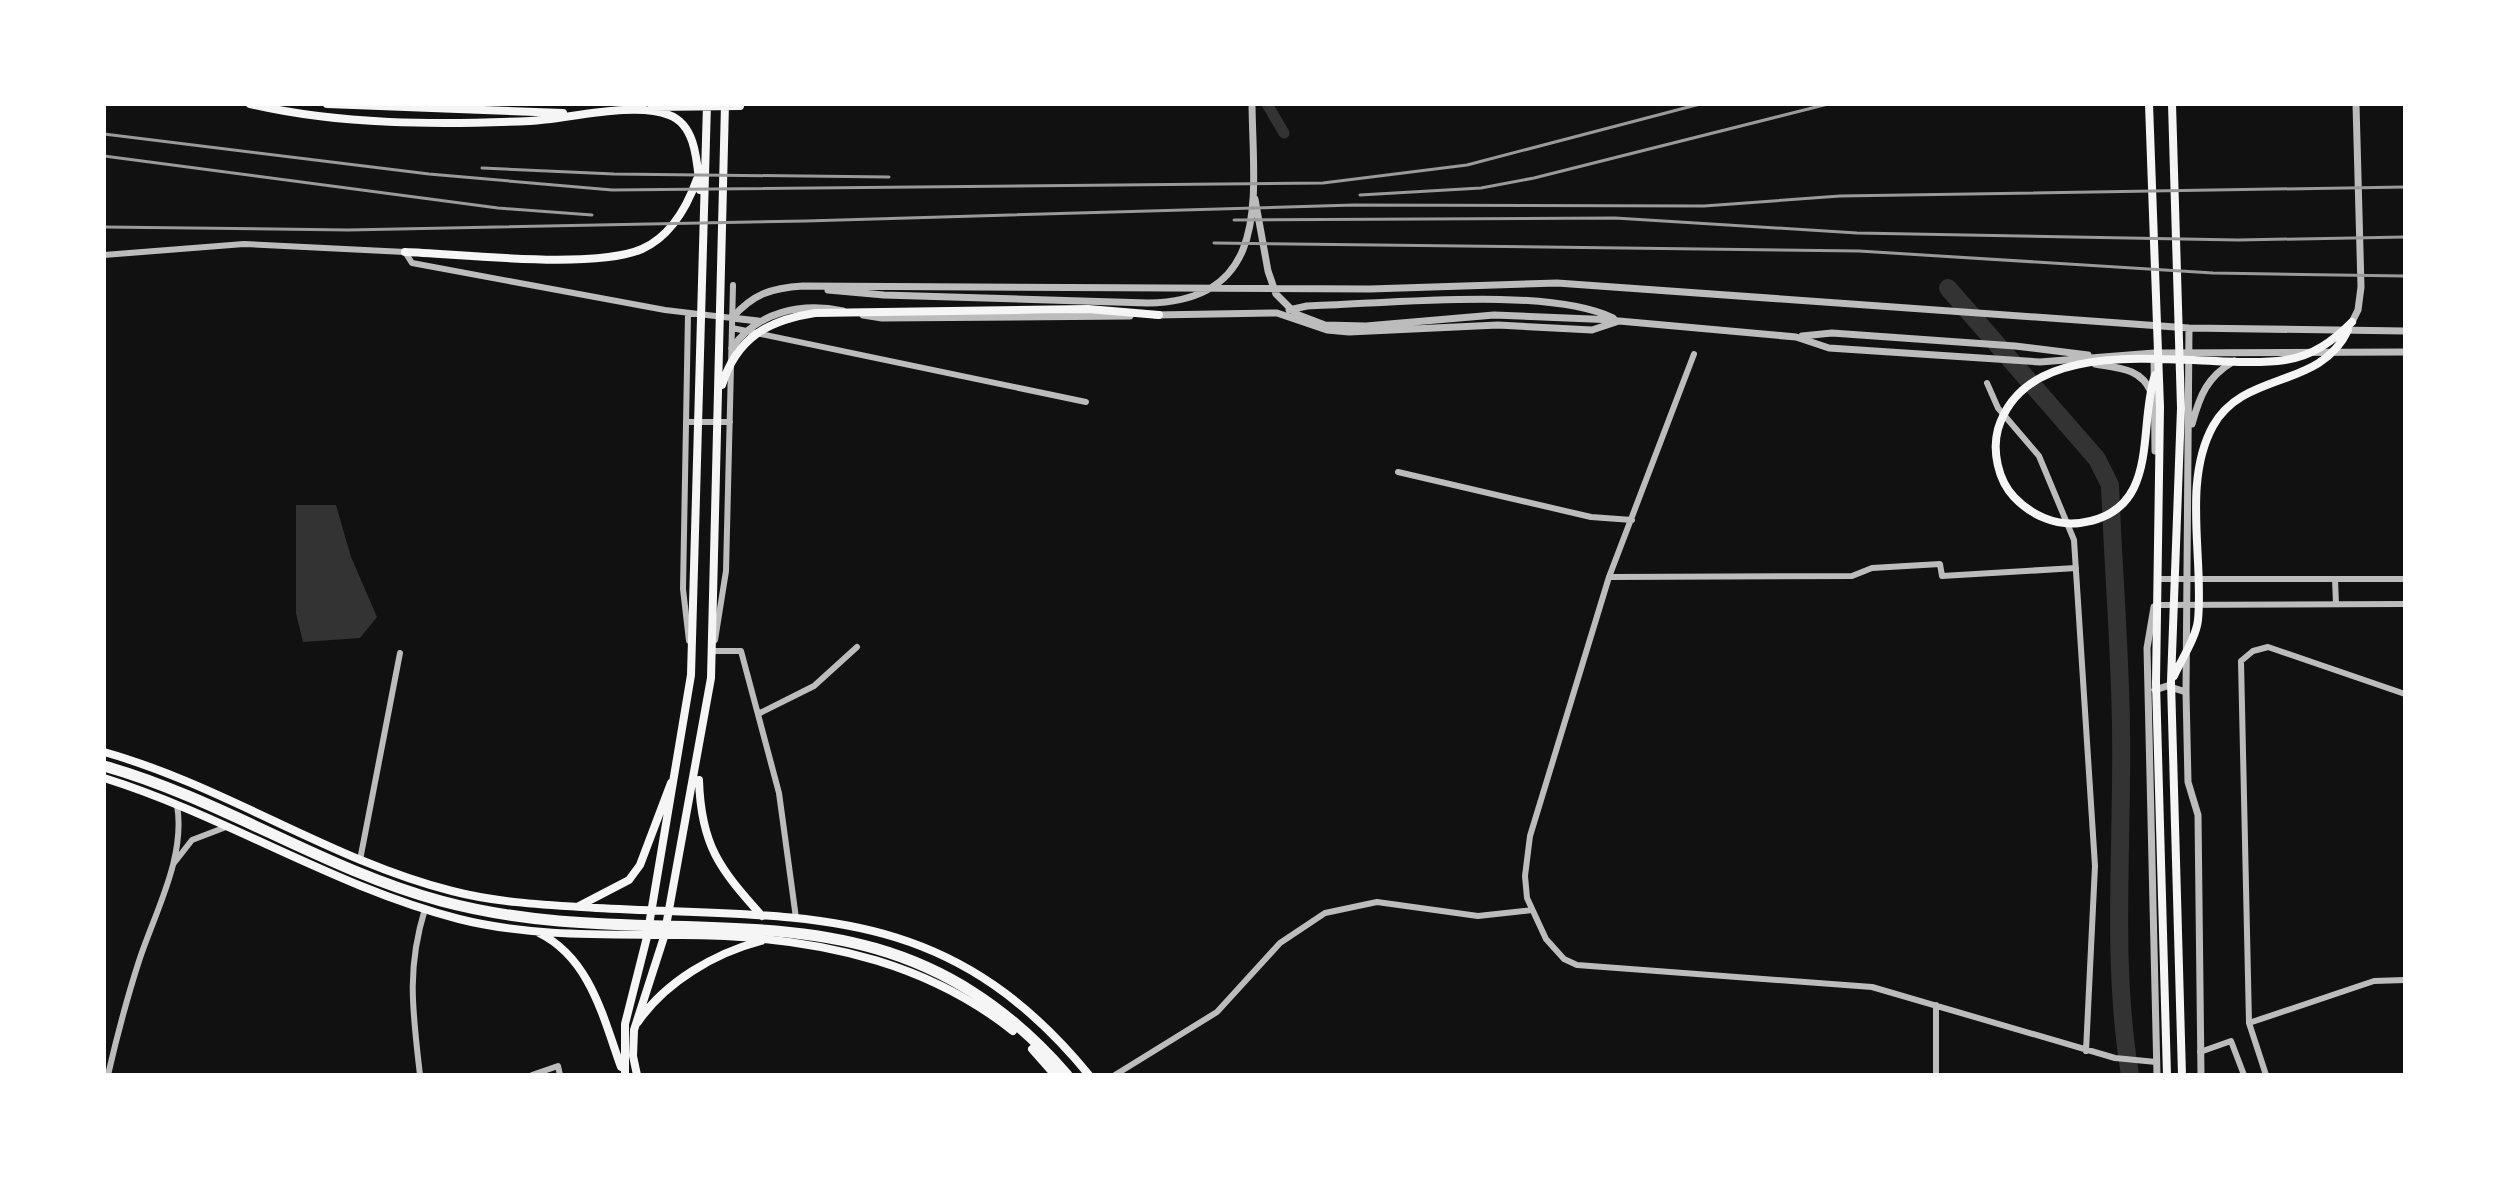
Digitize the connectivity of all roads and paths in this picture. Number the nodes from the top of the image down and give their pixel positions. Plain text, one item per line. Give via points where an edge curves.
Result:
1 (250, 104) edge
2 (327, 104) edge
3 (707, 104) edge
4 (725, 104) edge
5 (1252, 104) edge
6 (2149, 104) edge
7 (2172, 104) edge
8 (2356, 104) edge
9 (740, 105) edge
10 (699, 174) junction
11 (1253, 193) junction
12 (704, 219) junction
13 (405, 252) junction
14 (104, 255) edge
15 (733, 285) dead end
16 (803, 286) junction
17 (1209, 287) junction
18 (1277, 313) junction
19 (688, 314) junction
20 (1209, 314) junction
21 (1159, 315) junction
22 (732, 318) junction
23 (759, 321) junction
24 (1619, 321) junction
25 (2352, 322) junction
26 (2153, 325) junction
27 (732, 328) junction
28 (2189, 328) junction
29 (744, 330) junction
30 (2405, 331) edge
31 (1796, 337) junction
32 (732, 348) junction
33 (2405, 352) edge
34 (2154, 353) junction
35 (2190, 353) junction
36 (2249, 353) junction
37 (1694, 354) dead end
38 (2128, 359) junction
39 (2069, 360) junction
40 (2157, 369) junction
41 (1987, 383) dead end
42 (1086, 402) dead end
43 (719, 408) junction
44 (2156, 417) junction
45 (686, 422) junction
46 (730, 422) junction
47 (2189, 434) junction
48 (1398, 472) dead end
49 (1632, 520) junction
50 (2076, 568) junction
51 (1609, 577) junction
52 (2155, 579) junction
53 (2186, 579) junction
54 (2335, 579) junction
55 (2405, 579) edge
56 (2336, 604) junction
57 (2405, 604) edge
58 (2155, 605) junction
59 (2186, 605) junction
60 (857, 647) dead end
61 (712, 652) junction
62 (400, 653) dead end
63 (692, 654) junction
64 (2171, 682) junction
65 (2186, 692) junction
66 (2405, 694) edge
67 (2148, 700) junction
68 (760, 713) junction
69 (104, 752) edge
70 (678, 762) junction
71 (698, 764) junction
72 (104, 766) edge
73 (104, 778) edge
74 (177, 805) junction
75 (226, 827) junction
76 (360, 860) junction
77 (173, 866) junction
78 (578, 907) junction
79 (425, 909) junction
80 (1532, 910) junction
81 (652, 911) junction
82 (669, 912) junction
83 (762, 916) junction
84 (785, 917) junction
85 (796, 918) junction
86 (535, 931) junction
87 (647, 937) junction
88 (664, 937) junction
89 (771, 939) junction
90 (784, 940) junction
91 (2405, 980) edge
92 (1936, 1005) junction
93 (2249, 1023) junction
94 (634, 1030) junction
95 (2086, 1051) junction
96 (2200, 1052) junction
97 (2156, 1062) junction
98 (108, 1075) edge
99 (420, 1075) edge
100 (532, 1075) edge
101 (560, 1075) edge
102 (625, 1075) edge
103 (637, 1075) edge
104 (1055, 1075) edge
105 (1067, 1075) edge
106 (1089, 1075) edge
107 (1115, 1075) edge
108 (1936, 1075) edge
109 (2157, 1075) edge
110 (2167, 1075) edge
111 (2182, 1075) edge
112 (2201, 1075) edge
113 (2244, 1075) edge
114 (2266, 1075) edge

1 - 10 main road via 306,114 420,121 527,121 658,112 683,124
2 - 9 main road via 540,114
3 - 12 main road
4 - 43 main road
5 - 11 street
6 - 40 main road
7 - 64 main road via 2181,408
8 - 25 street via 2361,287
10 - 12 main road
10 - 13 main road via 671,227 643,249 622,256
11 - 16 street via 1234,271 1201,295 1174,302 884,295
11 - 24 street via 1276,294 1296,314 1325,325 1461,316
12 - 63 main road
13 - 14 street via 244,244
13 - 19 street via 412,263
15 - 22 street
16 - 17 street
16 - 22 street via 763,292
17 - 20 street via 1196,300
17 - 26 street via 1571,283
18 - 20 street
18 - 24 street via 1307,306 1496,300 1594,309
18 - 24 street via 1349,332 1498,325 1592,330
19 - 22 street
19 - 45 street
20 - 21 street
21 - 23 street via 882,318 819,308 781,312
21 - 43 main road via 1088,309 786,317 746,340 726,373
22 - 23 street
22 - 27 street
23 - 29 street
24 - 31 street
25 - 38 main road via 2316,350 2283,361
25 - 64 main road via 2330,357 2239,399 2223,410 2213,427 2202,450 2199,489 2198,624
26 - 28 street
26 - 34 street
27 - 29 street
27 - 32 street
28 - 30 street
28 - 35 street
29 - 32 street
29 - 42 street
31 - 38 street via 1841,334
31 - 39 street via 1829,348
32 - 46 street
33 - 36 street
34 - 35 street
34 - 39 street
34 - 44 street
35 - 36 street
35 - 47 street
36 - 47 street via 2211,378 2201,392
37 - 49 street
38 - 40 main road via 2063,368 2036,379 2009,406 1997,432 1999,467 2011,493 2039,516 2079,523 2124,500 2140,477
39 - 44 street via 2136,373 2150,390
40 - 110 main road via 2156,683
41 - 50 street via 1998,408 2039,456 2074,540
43 - 61 main road
44 - 52 street
45 - 46 street
45 - 63 street via 683,589
46 - 61 street via 726,571
47 - 53 street
48 - 49 street via 1591,517
49 - 51 street
50 - 51 street via 1942,576 1940,564 1872,568 1852,576
50 - 95 street via 2095,866
51 - 80 street via 1530,836 1525,876
52 - 53 street
52 - 58 street
53 - 54 street
53 - 59 street
54 - 55 street
54 - 56 street
56 - 57 street
56 - 59 street
58 - 59 street
58 - 67 street via 2147,648
59 - 65 street
60 - 68 street via 814,686
61 - 68 street via 741,651
61 - 71 main road
62 - 76 street
63 - 70 main road
64 - 111 main road
65 - 67 street via 2167,686
65 - 96 street via 2188,782 2198,815
66 - 93 street via 2268,647 2241,661
67 - 97 street
68 - 85 street via 779,793
69 - 76 main road
70 - 78 main road via 640,865 629,880
70 - 81 main road
71 - 82 main road
71 - 83 main road via 700,807 711,853
72 - 105 highway via 175,791 367,877 466,907 557,920 775,929 874,947 970,988 1020,1025
73 - 74 main road
74 - 75 main road
74 - 77 street
75 - 77 street via 192,840
75 - 79 main road via 344,880
76 - 78 main road via 475,897
77 - 98 street
78 - 81 main road
79 - 86 main road
79 - 99 street via 413,948 411,993
80 - 92 street via 1552,946 1577,965 1840,982
80 - 107 street via 1478,916 1377,902 1325,913 1280,943 1217,1012
81 - 82 main road
81 - 87 main road
82 - 83 main road
82 - 88 main road
83 - 84 main road
84 - 85 main road
84 - 90 main road via 777,932
85 - 106 main road via 886,932 962,965 1045,1025
86 - 87 main road
86 - 102 main road via 557,942 584,973
87 - 88 main road
87 - 102 main road via 625,1024
88 - 89 main road
88 - 94 main road
89 - 90 main road
89 - 94 main road via 716,958 682,978 648,1007
90 - 104 main road via 868,957 948,988 1014,1031
91 - 93 street via 2374,981
92 - 95 street
92 - 108 street
93 - 114 street
94 - 103 main road
95 - 97 street
96 - 112 street
96 - 113 street via 2231,1041
97 - 109 street
100 - 101 street via 558,1066

